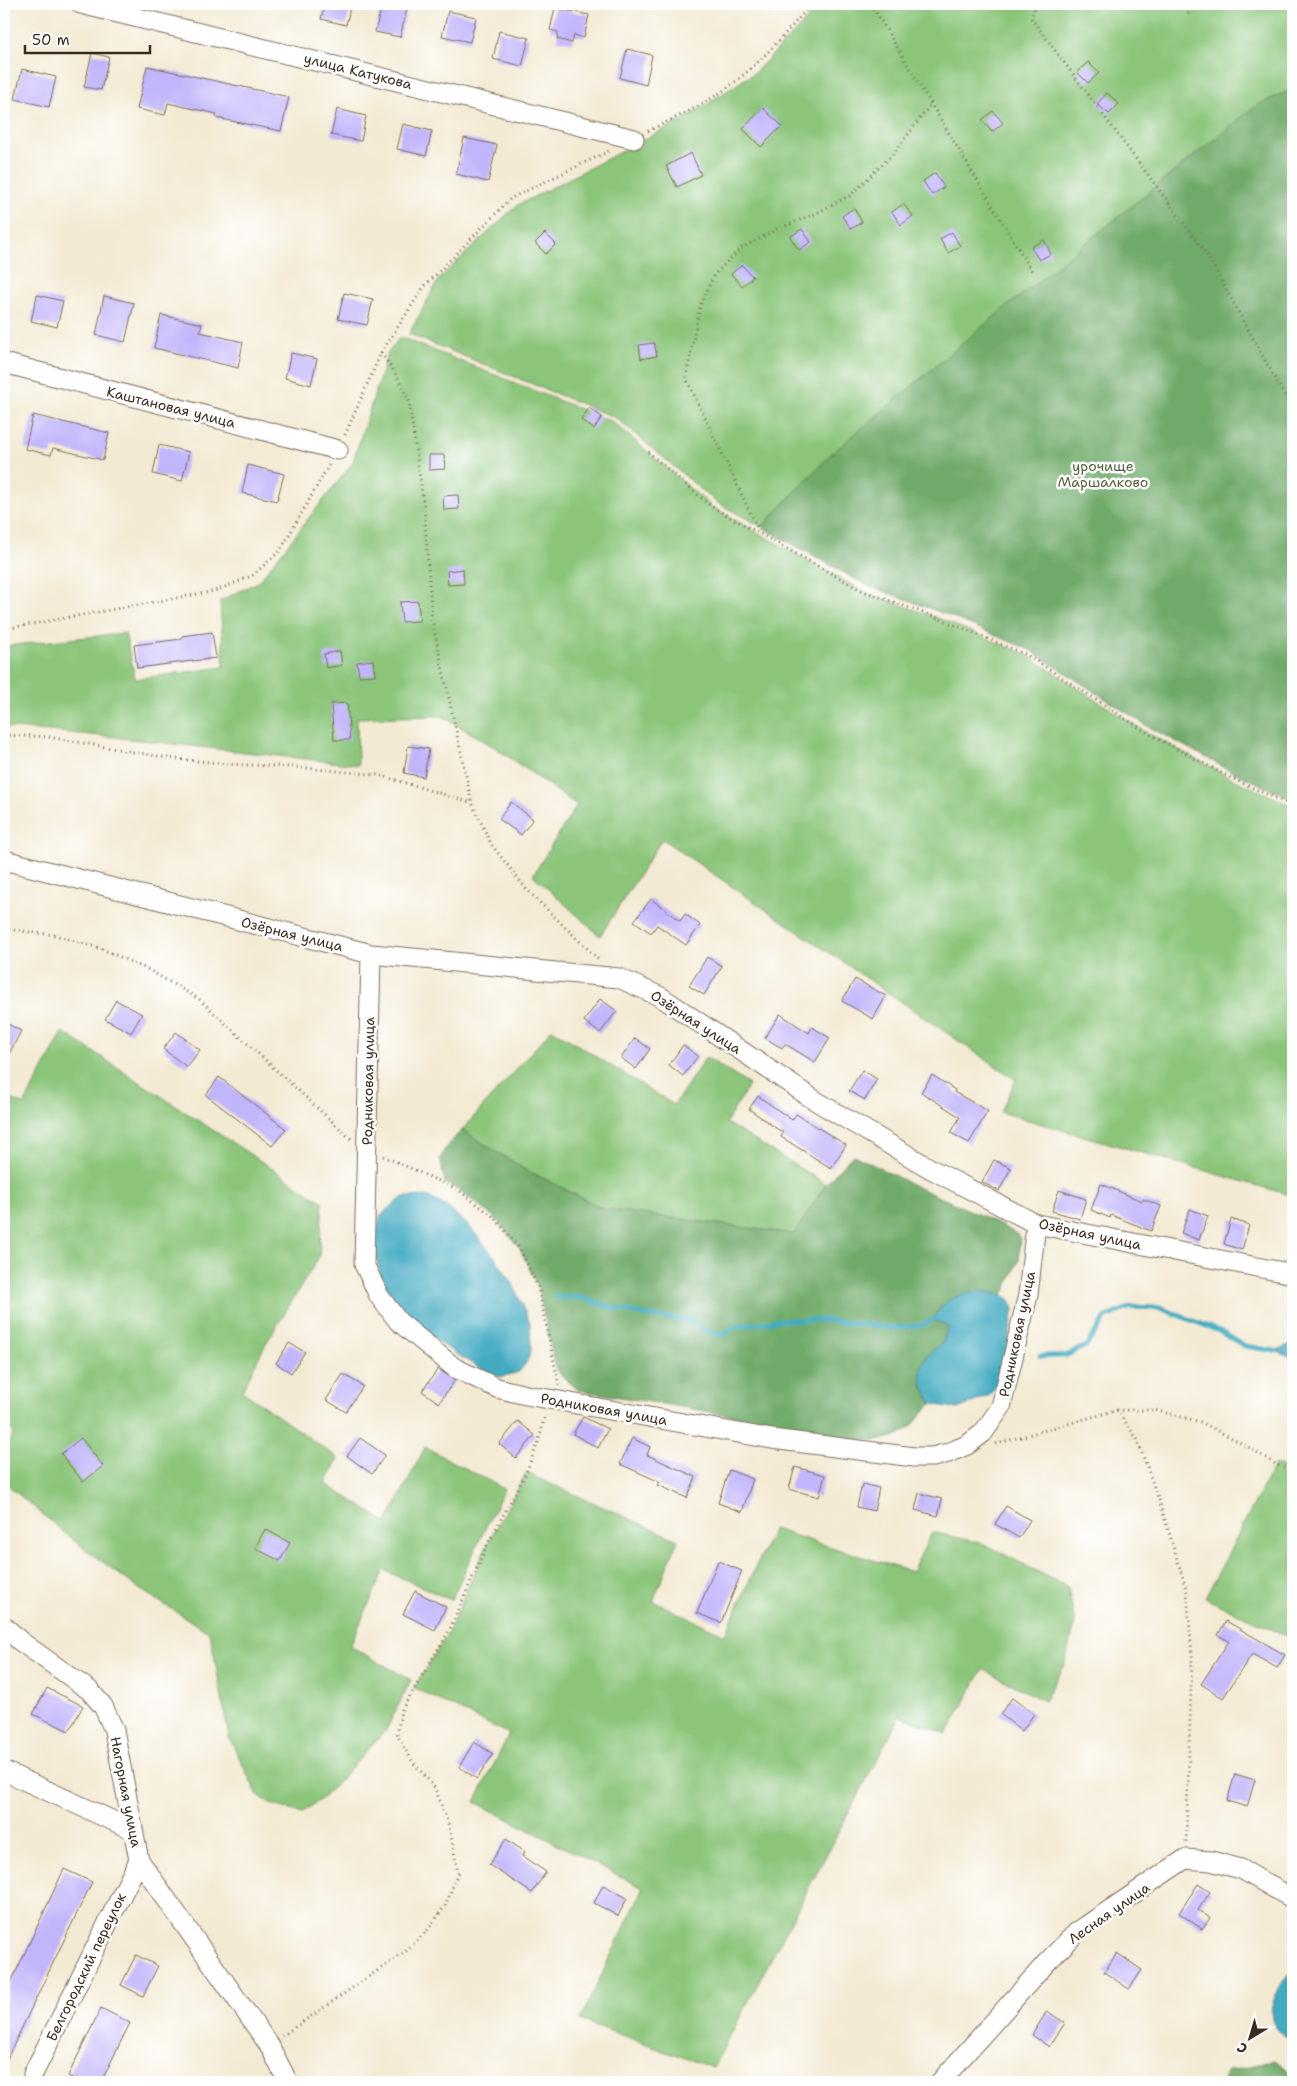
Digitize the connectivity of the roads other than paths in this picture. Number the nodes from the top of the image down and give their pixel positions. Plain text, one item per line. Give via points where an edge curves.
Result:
1 (81, 4) edge
2 (634, 139) road end
3 (4, 364) edge
4 (338, 450) road end
5 (4, 860) edge
6 (371, 954) junction
7 (1036, 1224) junction
8 (1293, 1274) edge
9 (4, 1626) edge
10 (4, 1771) edge
11 (133, 1830) junction
12 (140, 1860) junction
13 (1293, 1898) edge
14 (33, 2074) dead end
15 (288, 2082) edge
16 (940, 2082) edge

1 - 2 street, улица Катукова
3 - 4 street, Каштановая улица
5 - 6 street, Озёрная улица
6 - 7 street, Озёрная улица via 619,978 661,997 816,1101 931,1169
6 - 7 street, Родниковая улица via 364,1264 379,1296 398,1322 455,1368 497,1388 772,1439 914,1458 948,1453 967,1445 983,1432 1001,1407 1028,1295
7 - 8 street, Озёрная улица
9 - 11 street, Нагорная улица via 89,1690 103,1706 114,1730
10 - 11 street
11 - 12 street, Нагорная улица
12 - 14 street, Белгородский переулок
12 - 15 street, Нагорная улица via 269,2045
13 - 16 street, Лесная улица via 1241,1869 1211,1861 1186,1859 1076,1932

